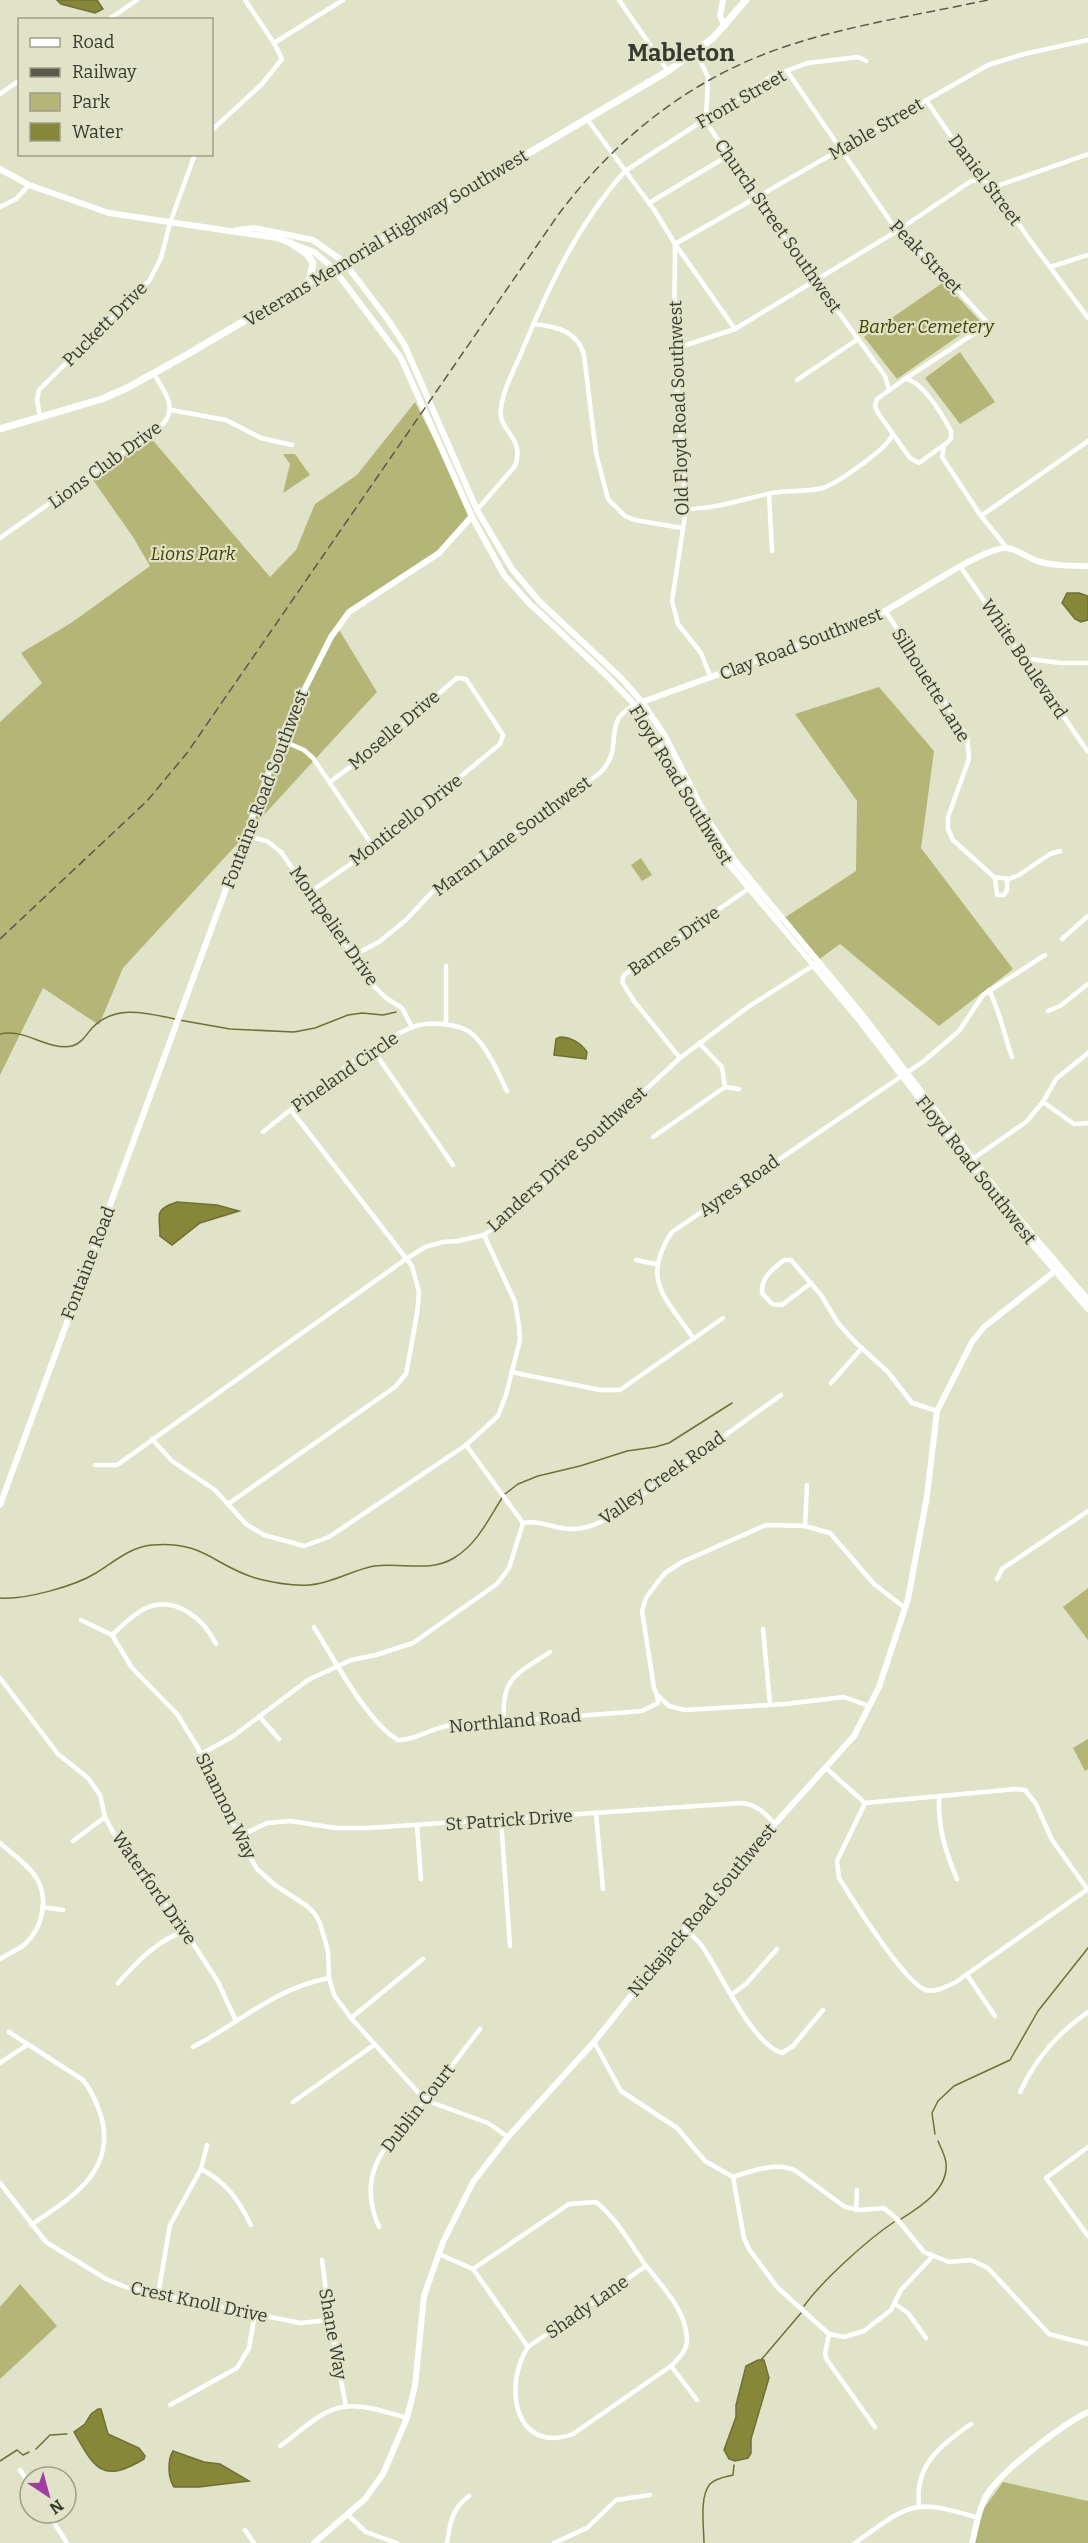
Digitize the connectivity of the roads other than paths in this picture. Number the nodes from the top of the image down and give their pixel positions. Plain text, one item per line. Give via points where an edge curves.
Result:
1 (137, 0) edge
2 (245, 0) edge
3 (343, 0) edge
4 (619, 0) edge
5 (746, 0) edge
6 (722, 2) edge
7 (111, 18) edge
8 (725, 26) junction
9 (1088, 40) edge
10 (274, 43) junction
11 (696, 52) junction
12 (866, 62) dead end
13 (668, 71) junction
14 (787, 71) junction
15 (18, 81) edge
16 (0, 94) edge
17 (926, 100) junction
18 (587, 119) junction
19 (705, 119) junction
20 (214, 124) edge
21 (840, 150) junction
22 (1088, 154) edge
23 (729, 155) junction
24 (194, 156) edge
25 (0, 170) edge
26 (626, 171) junction
27 (981, 180) junction
28 (29, 185) junction
29 (994, 187) junction
30 (756, 199) junction
31 (649, 203) junction
32 (0, 207) edge
33 (170, 223) junction
34 (231, 230) junction
35 (897, 231) junction
36 (291, 243) junction
37 (675, 244) junction
38 (1088, 255) edge
39 (344, 262) junction
40 (1050, 267) junction
41 (334, 269) junction
42 (815, 281) junction
43 (308, 284) junction
44 (1088, 318) edge
45 (533, 324) junction
46 (735, 329) junction
47 (858, 339) junction
48 (674, 349) junction
49 (923, 367) junction
50 (154, 374) junction
51 (885, 376) junction
52 (905, 379) junction
53 (796, 380) dead end
54 (898, 384) junction
55 (920, 386) junction
56 (889, 390) junction
57 (171, 410) junction
58 (40, 419) junction
59 (434, 423) junction
60 (0, 429) edge
61 (892, 434) junction
62 (1088, 441) edge
63 (292, 445) dead end
64 (901, 445) junction
65 (885, 446) junction
66 (944, 446) junction
67 (930, 456) junction
68 (942, 457) junction
69 (769, 494) junction
70 (686, 509) junction
71 (477, 510) junction
72 (981, 516) junction
73 (472, 517) junction
74 (682, 528) junction
75 (0, 538) edge
76 (1007, 548) junction
77 (772, 551) dead end
78 (960, 566) junction
79 (1088, 566) edge
80 (886, 612) junction
81 (1022, 658) junction
82 (1088, 663) edge
83 (457, 678) joint
84 (711, 678) junction
85 (642, 702) junction
86 (634, 705) junction
87 (281, 740) junction
88 (1088, 752) edge
89 (330, 782) junction
90 (246, 836) junction
91 (374, 848) junction
92 (1060, 851) dead end
93 (995, 878) junction
94 (1007, 879) junction
95 (748, 889) junction
96 (310, 892) junction
97 (1088, 916) edge
98 (1062, 939) dead end
99 (354, 955) junction
100 (1045, 955) dead end
101 (816, 964) junction
102 (446, 966) dead end
103 (1088, 984) edge
104 (989, 990) junction
105 (1048, 1011) dead end
106 (179, 1022) joint
107 (446, 1025) junction
108 (412, 1027) junction
109 (699, 1043) junction
110 (374, 1050) junction
111 (1088, 1053) edge
112 (1012, 1057) dead end
113 (680, 1058) junction
114 (905, 1074) junction
115 (725, 1087) junction
116 (739, 1089) dead end
117 (507, 1091) dead end
118 (1043, 1102) junction
119 (291, 1110) junction
120 (1088, 1123) edge
121 (262, 1132) dead end
122 (653, 1137) dead end
123 (974, 1158) junction
124 (453, 1165) dead end
125 (484, 1234) junction
126 (406, 1258) junction
127 (636, 1260) dead end
128 (656, 1264) junction
129 (1058, 1269) junction
130 (812, 1283) junction
131 (1088, 1300) edge
132 (1088, 1310) edge
133 (723, 1318) dead end
134 (694, 1339) junction
135 (862, 1348) junction
136 (511, 1372) junction
137 (831, 1383) dead end
138 (781, 1395) dead end
139 (937, 1411) junction
140 (152, 1439) junction
141 (466, 1445) junction
142 (95, 1465) dead end
143 (807, 1485) dead end
144 (228, 1504) junction
145 (0, 1505) edge
146 (1088, 1510) edge
147 (523, 1523) junction
148 (805, 1526) junction
149 (997, 1579) dead end
150 (905, 1608) junction
151 (81, 1620) dead end
152 (314, 1627) dead end
153 (763, 1629) dead end
154 (112, 1635) junction
155 (216, 1644) dead end
156 (550, 1652) dead end
157 (337, 1665) junction
158 (0, 1678) edge
159 (657, 1695) junction
160 (770, 1704) junction
161 (869, 1706) junction
162 (259, 1716) junction
163 (504, 1720) junction
164 (279, 1739) dead end
165 (201, 1754) junction
166 (826, 1768) junction
167 (939, 1796) junction
168 (865, 1803) junction
169 (596, 1814) junction
170 (105, 1817) junction
171 (501, 1820) junction
172 (774, 1823) junction
173 (417, 1826) junction
174 (240, 1836) junction
175 (73, 1841) dead end
176 (0, 1843) edge
177 (421, 1879) dead end
178 (957, 1879) dead end
179 (603, 1889) dead end
180 (1088, 1890) edge
181 (42, 1907) junction
182 (63, 1910) dead end
183 (684, 1929) junction
184 (185, 1931) junction
185 (510, 1946) dead end
186 (777, 1949) dead end
187 (0, 1959) edge
188 (423, 1959) dead end
189 (967, 1975) junction
190 (329, 1978) junction
191 (118, 1983) dead end
192 (731, 1995) junction
193 (824, 2010) dead end
194 (1088, 2012) edge
195 (994, 2016) dead end
196 (351, 2018) junction
197 (236, 2020) junction
198 (480, 2029) dead end
199 (9, 2032) dead end
200 (594, 2042) junction
201 (27, 2044) junction
202 (374, 2045) junction
203 (193, 2047) dead end
204 (0, 2063) edge
205 (1020, 2092) dead end
206 (425, 2100) junction
207 (293, 2102) dead end
208 (508, 2137) junction
209 (207, 2145) dead end
210 (1088, 2147) edge
211 (201, 2169) junction
212 (733, 2177) junction
213 (0, 2183) edge
214 (857, 2190) dead end
215 (856, 2210) junction
216 (251, 2224) dead end
217 (31, 2225) junction
218 (379, 2227) dead end
219 (1088, 2236) edge
220 (439, 2254) junction
221 (932, 2257) junction
222 (322, 2260) dead end
223 (646, 2266) junction
224 (473, 2269) junction
225 (158, 2295) junction
226 (895, 2304) junction
227 (255, 2314) junction
228 (330, 2320) junction
229 (829, 2334) junction
230 (926, 2338) dead end
231 (1088, 2344) edge
232 (528, 2348) junction
233 (671, 2366) junction
234 (697, 2400) dead end
235 (170, 2405) dead end
236 (346, 2407) junction
237 (1088, 2412) edge
238 (407, 2418) junction
239 (971, 2424) dead end
240 (875, 2427) dead end
241 (280, 2446) dead end
242 (650, 2495) dead end
243 (469, 2496) dead end
244 (919, 2506) junction
245 (348, 2515) junction
246 (978, 2518) junction
247 (56, 2525) edge
248 (245, 2530) dead end
249 (67, 2543) edge
250 (254, 2543) edge
251 (314, 2543) edge
252 (397, 2543) edge
253 (447, 2543) edge
254 (554, 2543) edge
255 (855, 2543) edge
256 (972, 2543) edge

1 - 7 street
2 - 10 street
3 - 10 street
4 - 13 street
5 - 8 main road, Veterans Memorial Highway Southwest
6 - 8 main road via 720,16
8 - 11 main road, Veterans Memorial Highway Southwest
9 - 17 street, Mable Street via 988,65
10 - 20 street via 282,59 276,68
11 - 13 main road, Veterans Memorial Highway Southwest
11 - 19 street, Church Street Southwest via 708,76
12 - 14 street, Front Street via 858,57 830,60
13 - 18 main road, Veterans Memorial Highway Southwest
14 - 19 street, Front Street via 772,76
14 - 21 street, Peak Street
15 - 16 street
17 - 21 street, Mable Street
17 - 27 street, Daniel Street
18 - 26 street
18 - 39 main road, Veterans Memorial Highway Southwest
19 - 23 street, Church Street Southwest
19 - 26 street, Front Street
21 - 30 street, Mable Street
21 - 35 street, Peak Street
22 - 29 street
23 - 30 street, Church Street Southwest
23 - 31 street
24 - 33 street, Puckett Drive
25 - 28 main road
26 - 31 street
26 - 45 street, Fontaine Road Southwest via 599,202 567,253
27 - 29 street, Daniel Street
27 - 35 street via 971,181
28 - 32 street
28 - 33 main road via 109,213
29 - 40 street, Daniel Street
30 - 37 street, Mable Street
30 - 42 street, Church Street Southwest
31 - 37 street
33 - 34 main road
33 - 58 street, Puckett Drive via 161,258 149,281 39,390 36,400
34 - 36 main road, Floyd Road Southwest
34 - 39 main road, Floyd Road Southwest via 254,228 313,240
35 - 42 street
35 - 49 street, Peak Street via 986,321 984,327
36 - 41 main road, Floyd Road Southwest via 314,252
36 - 43 main road via 313,263
37 - 46 street
37 - 48 street, Old Floyd Road Southwest
38 - 40 street
39 - 41 main road, Veterans Memorial Highway Southwest
39 - 59 main road, Floyd Road Southwest via 395,330 418,373
40 - 44 street, Daniel Street
41 - 43 main road, Veterans Memorial Highway Southwest
41 - 59 main road, Floyd Road Southwest via 382,330
42 - 46 street
42 - 47 street, Church Street Southwest
43 - 50 main road, Veterans Memorial Highway Southwest
45 - 71 street, Fontaine Road Southwest via 501,407 502,418 518,446 518,459
45 - 74 street via 563,330 581,344 596,453 608,499 635,520
46 - 48 street
47 - 51 street, Church Street Southwest
47 - 53 street
48 - 70 street, Old Floyd Road Southwest
49 - 52 street
49 - 55 street
50 - 57 street, Lions Club Drive
50 - 58 main road, Veterans Memorial Highway Southwest via 102,399
51 - 54 street
51 - 56 street, Church Street Southwest
52 - 54 street
52 - 55 street
54 - 56 street
55 - 66 street via 951,431
56 - 61 street via 877,399 875,406
57 - 63 street via 226,420 261,438
57 - 75 street, Lions Club Drive via 164,424
58 - 60 main road, Veterans Memorial Highway Southwest
59 - 71 main road, Floyd Road Southwest
59 - 73 main road, Floyd Road Southwest
61 - 64 street
61 - 65 street
62 - 72 street
64 - 65 street
64 - 67 street via 914,462
65 - 69 street via 822,488
66 - 67 street
66 - 68 street
67 - 68 street
68 - 72 street
69 - 70 street via 706,509
69 - 77 street
70 - 74 street, Old Floyd Road Southwest
71 - 73 main road, Fontaine Road Southwest
71 - 85 main road, Floyd Road Southwest via 524,586
72 - 76 street
73 - 86 main road, Floyd Road Southwest via 513,586
73 - 87 main road, Fontaine Road Southwest via 439,553 342,621 304,686
74 - 84 street, Old Floyd Road Southwest via 673,611 678,624 701,653
76 - 78 main road, Clay Road Southwest
76 - 79 main road via 1054,565
78 - 80 main road, Clay Road Southwest
78 - 81 street, White Boulevard
80 - 84 main road, Clay Road Southwest
80 - 93 street, Silhouette Lane via 967,736 969,759 948,816 948,829 953,840
81 - 82 street
81 - 88 street, White Boulevard
83 - 89 street, Moselle Drive via 374,750
83 - 91 street, Monticello Drive via 466,680 503,735 500,744
84 - 85 main road, Clay Road Southwest
85 - 86 street, Maran Lane Southwest
85 - 101 main road, Floyd Road Southwest via 665,736 719,839
86 - 95 main road, Floyd Road Southwest via 658,740 711,838
86 - 99 street, Maran Lane Southwest via 623,711 615,723 611,760 600,773 456,873 379,942
87 - 89 street via 309,753
87 - 90 main road, Fontaine Road Southwest
89 - 91 street
90 - 96 street, Montpelier Drive via 277,848
90 - 106 main road, Fontaine Road Southwest
91 - 96 street, Monticello Drive
92 - 94 street
93 - 94 street
93 - 94 street via 997,895 1004,895
95 - 101 main road, Floyd Road Southwest
95 - 113 street, Barnes Drive via 624,975 622,982 634,1001
96 - 99 street, Montpelier Drive
97 - 98 street
99 - 108 street, Montpelier Drive via 378,990 402,1008
100 - 104 street, Ayres Road
101 - 109 street, Landers Drive Southwest
101 - 114 main road, Floyd Road Southwest
102 - 107 street
103 - 105 street
104 - 112 street
104 - 114 street, Ayres Road via 951,1038
106 - 145 main road, Fontaine Road
107 - 108 street, Pineland Circle
107 - 117 street, Pineland Circle via 471,1033
108 - 110 street, Pineland Circle
109 - 113 street, Landers Drive Southwest
109 - 115 street via 722,1067
110 - 119 street, Pineland Circle
110 - 124 street
111 - 118 street via 1056,1079
113 - 125 street, Landers Drive Southwest
114 - 123 main road, Floyd Road Southwest
114 - 128 street, Ayres Road via 672,1232
114 - 129 main road, Floyd Road Southwest via 1016,1225
115 - 116 street
115 - 122 street
118 - 120 street via 1074,1124
118 - 123 street via 1026,1122
119 - 121 street, Pineland Circle
119 - 126 street
123 - 129 main road, Floyd Road Southwest
125 - 126 street, Landers Drive Southwest via 425,1247
125 - 136 street via 515,1302 520,1340
126 - 140 street, Landers Drive Southwest
126 - 144 street via 419,1292 406,1374 382,1396
127 - 128 street
128 - 134 street via 662,1292
129 - 131 main road, Floyd Road Southwest
129 - 132 main road, Floyd Road Southwest
129 - 139 main road, Nickajack Road Southwest via 984,1327 972,1342
130 - 130 street via 788,1259 763,1279 762,1293 772,1304 782,1305
130 - 135 street via 838,1323
133 - 134 street
134 - 136 street via 620,1390 600,1390
135 - 137 street
135 - 139 street via 888,1372 912,1403
136 - 141 street via 498,1416
138 - 147 street, Valley Creek Road via 594,1526 564,1529
139 - 150 main road, Nickajack Road Southwest via 922,1524
140 - 142 street, Landers Drive Southwest via 117,1465
140 - 144 street via 172,1461 205,1481
141 - 144 street via 317,1543 304,1546 264,1535 246,1524
141 - 147 street
143 - 148 street
146 - 149 street via 1002,1569
147 - 157 street via 509,1568 497,1584 413,1643
148 - 150 street via 830,1533 874,1584
148 - 159 street via 765,1525 665,1573 646,1598 642,1611
150 - 161 main road, Nickajack Road Southwest
151 - 154 street
152 - 157 street, Northland Road
153 - 160 street
154 - 155 street via 148,1607 171,1605 196,1618
154 - 165 street, Shannon Way via 132,1668 177,1714
156 - 163 street via 508,1684
157 - 162 street via 308,1680
157 - 163 street, Northland Road via 379,1726 398,1740 415,1739 447,1726
158 - 170 street, Waterford Drive via 58,1754 93,1785 100,1795
159 - 160 street via 669,1706 685,1710
159 - 163 street, Northland Road via 658,1703 642,1711
160 - 161 street via 844,1697
161 - 166 main road, Nickajack Road Southwest via 854,1736
162 - 164 street
162 - 165 street
165 - 174 street, Shannon Way
166 - 168 street
166 - 172 main road, Nickajack Road Southwest
167 - 168 street
167 - 178 street via 938,1820
167 - 180 street via 1025,1790 1036,1804 1052,1840
168 - 189 street via 837,1861 839,1878 916,1985 933,1991
169 - 171 street, St Patrick Drive
169 - 172 street, St Patrick Drive via 742,1803 759,1808
169 - 179 street
170 - 175 street
170 - 184 street, Waterford Drive via 127,1854
171 - 173 street, St Patrick Drive
171 - 185 street
172 - 183 main road, Nickajack Road Southwest
173 - 174 street, St Patrick Drive via 336,1828 290,1821 267,1823
173 - 177 street
174 - 190 street, Shannon Way via 257,1869 315,1914 328,1951
176 - 181 street via 37,1879
180 - 189 street
181 - 182 street
181 - 187 street via 41,1921 29,1939
183 - 192 street via 704,1950
183 - 200 main road, Nickajack Road Southwest
184 - 191 street via 151,1949
184 - 197 street, Waterford Drive via 218,1982
186 - 192 street
188 - 196 street
189 - 195 street
190 - 196 street, Shannon Way via 334,1995
190 - 197 street via 284,1991
192 - 193 street via 756,2032 782,2053
194 - 205 street via 1052,2041 1031,2068
196 - 202 street, Shannon Way
197 - 203 street
198 - 206 street, Dublin Court
199 - 201 street
200 - 208 main road, Nickajack Road Southwest
200 - 212 street via 621,2091 676,2128 705,2161
201 - 204 street
201 - 217 street via 89,2088 105,2132 99,2163 92,2176
202 - 206 street, Shannon Way
202 - 207 street
206 - 208 street, Shannon Way via 488,2123
206 - 218 street, Dublin Court via 384,2149 373,2169 369,2186
208 - 220 main road, Nickajack Road Southwest via 473,2182
209 - 211 street
210 - 219 street via 1047,2178
211 - 216 street via 227,2186
211 - 225 street via 170,2225
212 - 215 street via 770,2168 793,2169 838,2203
212 - 229 street via 744,2238 750,2249 783,2293
213 - 217 street, Crest Knoll Drive
214 - 215 street
215 - 221 street via 880,2207 889,2211
217 - 225 street, Crest Knoll Drive via 46,2242 106,2279 128,2289
220 - 224 street
220 - 238 main road, Nickajack Road Southwest via 424,2296 415,2386
221 - 226 street via 901,2290
221 - 231 street via 949,2262 971,2260 988,2268 1049,2334
222 - 228 street, Shane Way
223 - 224 street via 607,2210 596,2202 580,2202 548,2216
223 - 232 street, Shady Lane
223 - 233 street via 669,2295 684,2326 685,2350
224 - 232 street
225 - 227 street, Crest Knoll Drive
226 - 229 street via 864,2331 844,2337
226 - 230 street via 915,2321
227 - 228 street, Crest Knoll Drive via 300,2323
227 - 235 street via 249,2348 237,2368
228 - 236 street, Shane Way
229 - 240 street via 825,2354
232 - 233 street via 518,2379 519,2414 527,2429 548,2439 573,2434
233 - 234 street
236 - 238 street via 374,2409
236 - 241 street via 323,2415
237 - 246 main road via 1002,2478 987,2496
238 - 245 main road, Nickajack Road Southwest via 383,2474
239 - 244 street via 940,2446 928,2461 920,2480
242 - 254 street via 616,2500 587,2528
243 - 253 street via 456,2507
244 - 246 street via 942,2507
244 - 255 street via 898,2513
245 - 251 main road, Nickajack Road Southwest
245 - 252 street via 366,2532
246 - 256 main road
247 - 249 street
248 - 250 street

